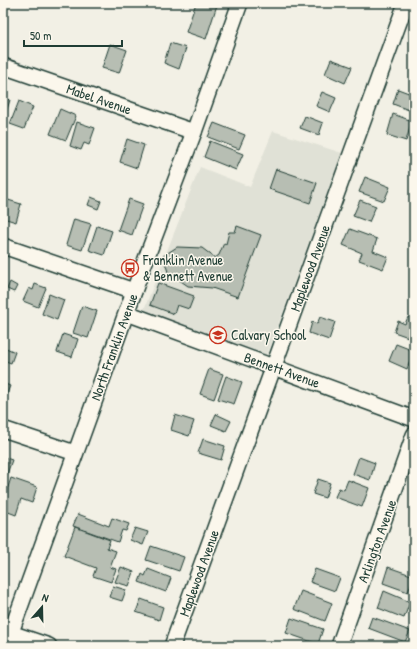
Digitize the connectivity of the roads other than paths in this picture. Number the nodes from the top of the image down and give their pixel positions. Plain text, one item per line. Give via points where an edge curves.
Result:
1 (240, 3) edge
2 (406, 3) edge
3 (3, 66) edge
4 (194, 132) junction
5 (3, 246) edge
6 (134, 291) junction
7 (127, 313) junction
8 (274, 368) junction
9 (414, 419) edge
10 (3, 429) edge
11 (414, 435) edge
12 (75, 453) junction
13 (3, 617) edge
14 (7, 637) edge
15 (49, 646) edge
16 (172, 646) edge
17 (339, 646) edge

1 - 4 street, North Franklin Avenue
2 - 8 street, Maplewood Avenue
3 - 4 street, Mabel Avenue
4 - 6 street, North Franklin Avenue
5 - 6 street
6 - 7 street, North Franklin Avenue
7 - 8 street, Bennett Avenue
7 - 12 street, North Franklin Avenue
8 - 9 street, Bennett Avenue
8 - 16 street, Maplewood Avenue
10 - 12 street
11 - 17 street, Arlington Avenue
12 - 14 street, North Franklin Avenue
13 - 14 street
14 - 15 street

